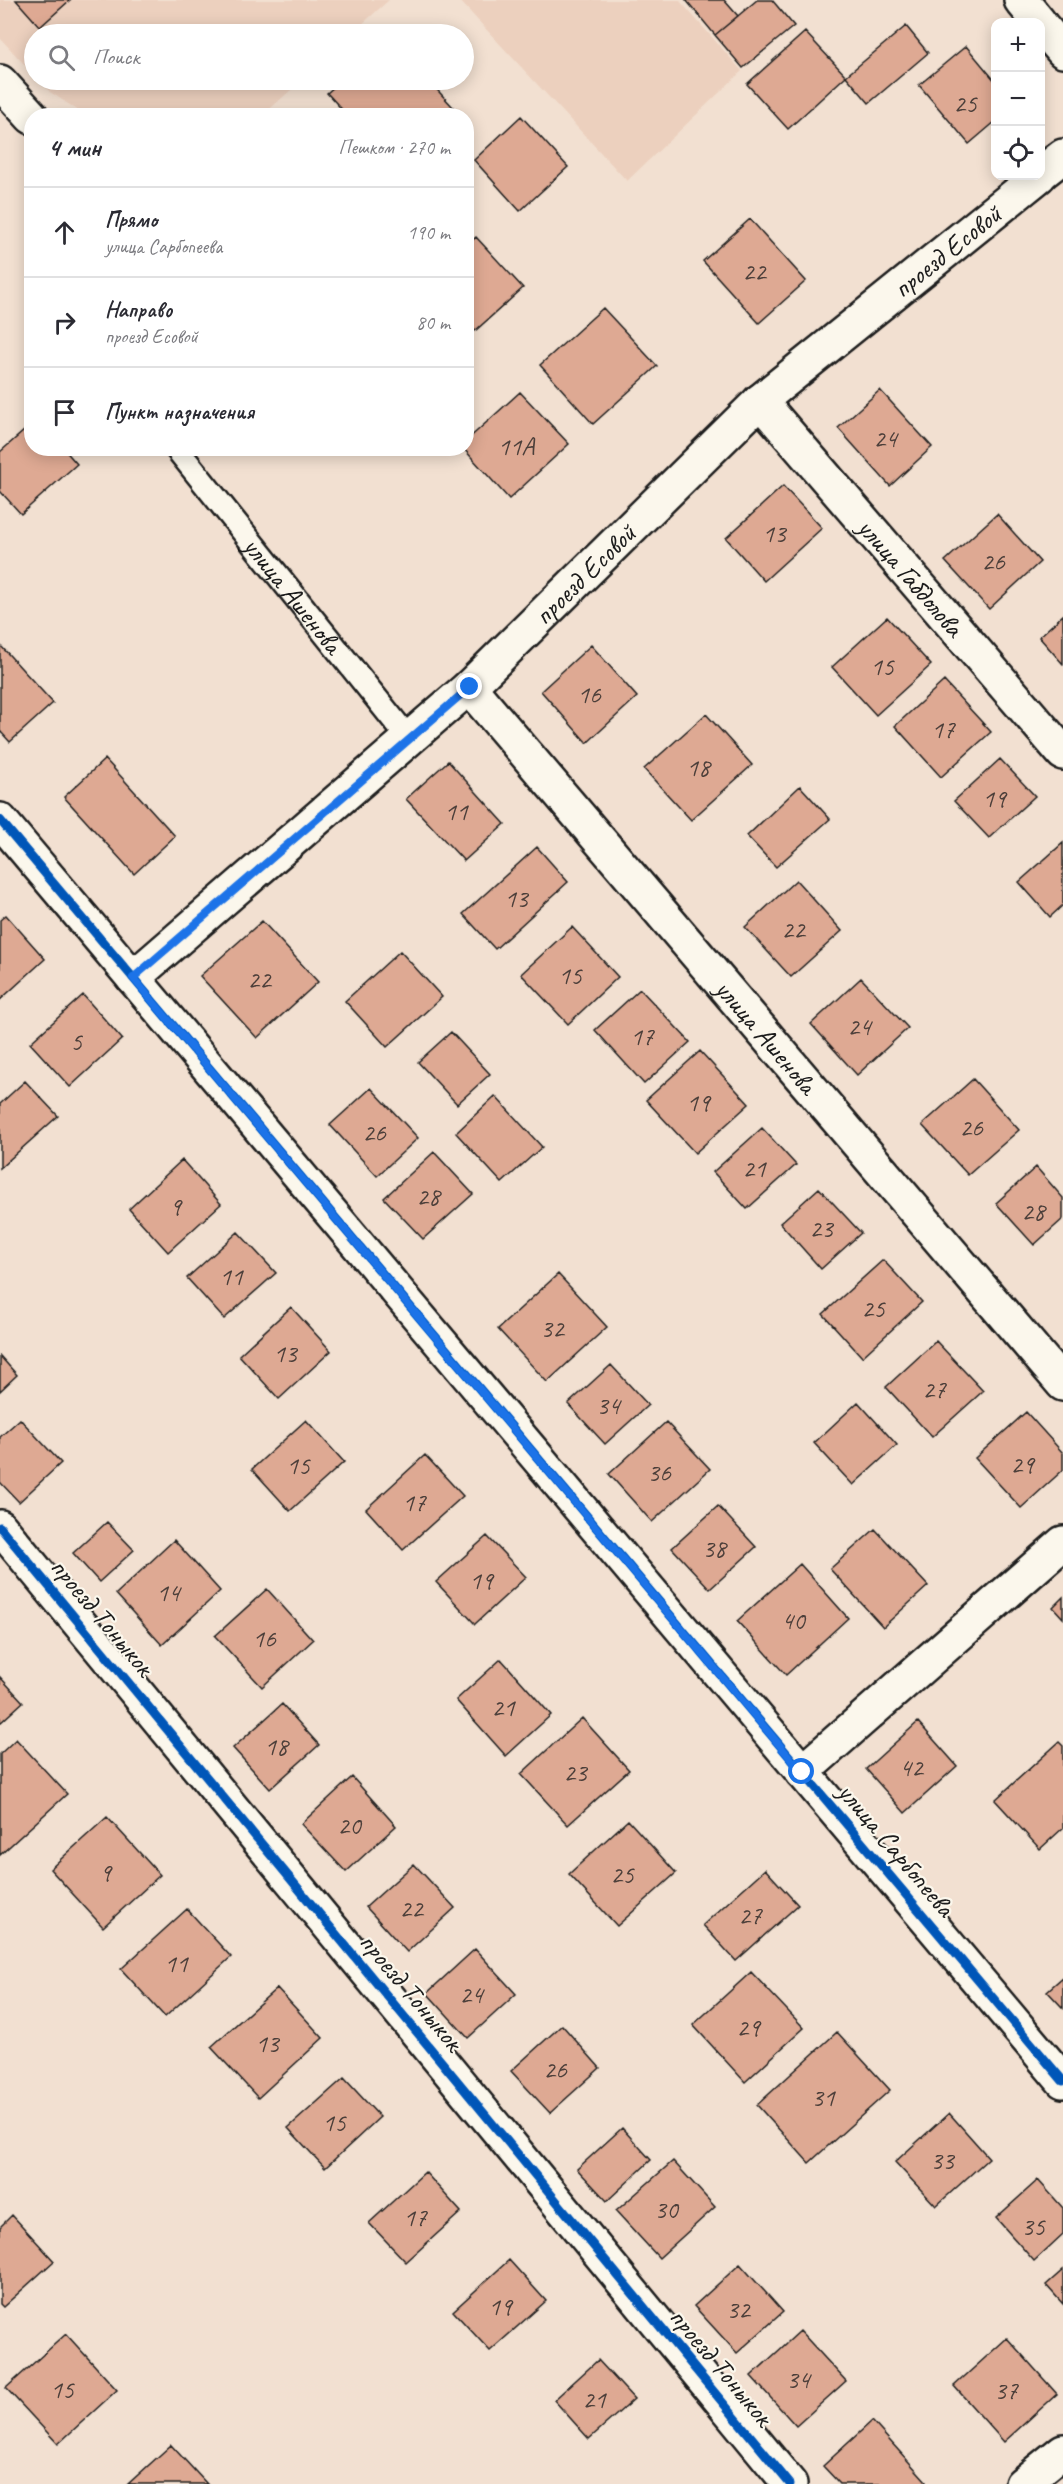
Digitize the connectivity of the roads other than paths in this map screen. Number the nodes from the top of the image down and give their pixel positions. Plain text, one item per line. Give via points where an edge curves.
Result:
1 (1021, 0) edge
2 (1036, 18) edge
3 (1045, 29) edge
4 (1063, 51) edge
5 (0, 82) edge
6 (24, 108) edge
7 (1063, 156) edge
8 (1045, 171) edge
9 (1034, 180) edge
10 (760, 401) junction
11 (182, 456) edge
12 (470, 687) junction
13 (409, 739) junction
14 (1063, 753) edge
15 (0, 820) edge
16 (133, 978) junction
17 (1063, 1384) edge
18 (0, 1527) edge
19 (1063, 1543) edge
20 (802, 1772) junction
21 (1063, 2081) edge
22 (1063, 2451) edge
23 (790, 2484) edge
24 (1022, 2484) edge

1 - 2 street
3 - 4 street
5 - 6 street
7 - 8 street, проезд Есовой
9 - 10 street, проезд Есовой
10 - 12 street, проезд Есовой
10 - 14 street, улица Габдолова
11 - 13 lane, улица Ашенова
12 - 13 street, проезд Есовой
12 - 17 street, улица Ашенова
13 - 16 street, проезд Есовой
15 - 16 street, улица Сарбопеева
16 - 20 street, улица Сарбопеева
18 - 23 street, проезд Тоныкок
19 - 20 street
20 - 21 street, улица Сарбопеева
22 - 24 street

